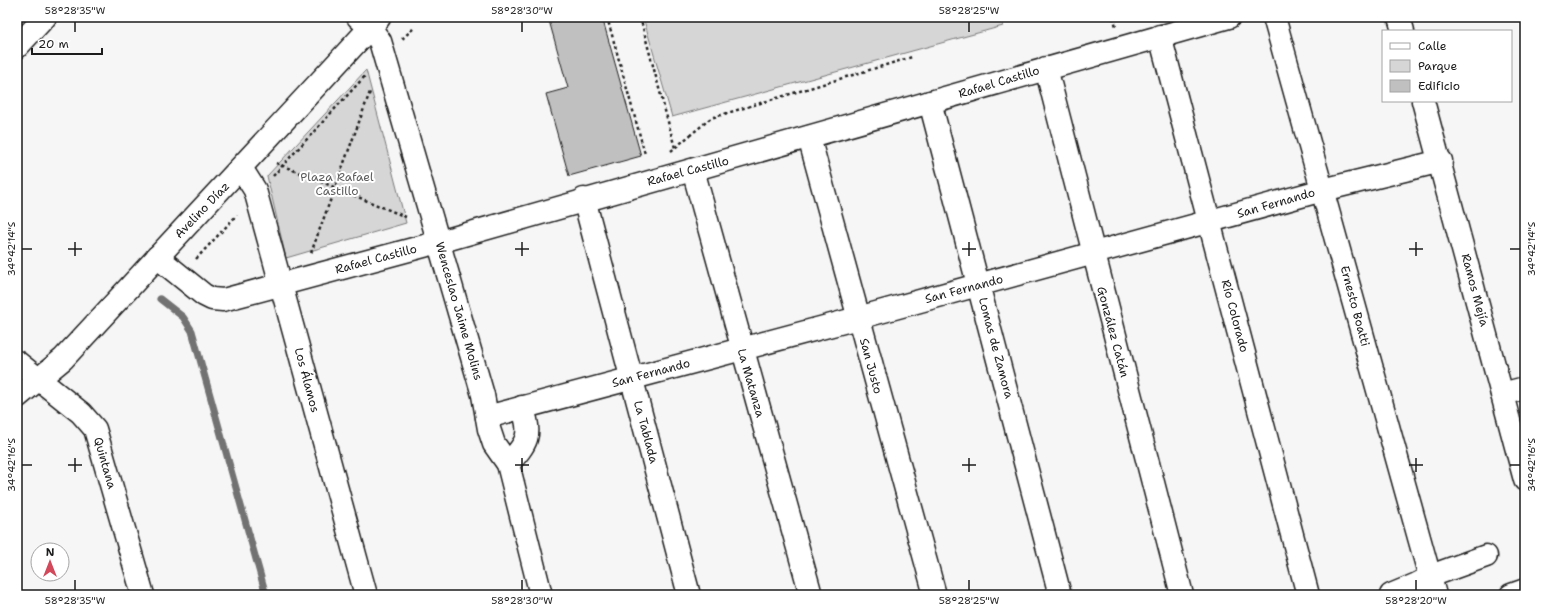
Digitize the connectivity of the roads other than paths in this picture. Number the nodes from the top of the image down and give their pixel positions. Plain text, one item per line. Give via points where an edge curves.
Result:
1 (45, 17) edge
2 (1229, 17) edge
3 (1274, 17) edge
4 (1400, 17) edge
5 (369, 21) edge
6 (1404, 30) edge
7 (1160, 36) junction
8 (17, 47) edge
9 (1046, 68) junction
10 (930, 102) junction
11 (1424, 102) edge
12 (809, 137) junction
13 (248, 161) junction
14 (1441, 161) junction
15 (692, 170) junction
16 (1322, 190) junction
17 (584, 199) junction
18 (1210, 222) junction
19 (436, 235) junction
20 (1093, 254) junction
21 (158, 256) junction
22 (281, 285) junction
23 (980, 285) junction
24 (858, 318) junction
25 (741, 349) junction
26 (17, 362) edge
27 (632, 378) junction
28 (38, 381) junction
29 (1525, 388) edge
30 (1502, 394) junction
31 (17, 397) edge
32 (522, 407) junction
33 (487, 417) junction
34 (508, 464) junction
35 (1525, 480) edge
36 (1486, 556) dead end
37 (1432, 586) edge
38 (1525, 590) edge
39 (143, 595) edge
40 (366, 595) edge
41 (541, 595) edge
42 (689, 595) edge
43 (811, 595) edge
44 (935, 595) edge
45 (1060, 595) edge
46 (1182, 595) edge
47 (1308, 595) edge
48 (1391, 595) edge
49 (1511, 595) edge

1 - 8 street
2 - 7 street, Rafael Castillo
3 - 16 street, Ernesto Boatti
4 - 6 street
5 - 13 street, Avelino Díaz
5 - 19 street, Wenceslao Jaime Molins via 380,41
7 - 9 street, Rafael Castillo
7 - 18 street, Río Colorado
9 - 10 street, Rafael Castillo
9 - 20 street, González Catán
10 - 12 street, Rafael Castillo
10 - 23 street, Lomas de Zamora
11 - 14 street, Ramos Mejía
12 - 15 street, Rafael Castillo
12 - 24 street, San Justo
13 - 21 street, Avelino Díaz
13 - 22 street, Los Álamos via 250,180
14 - 16 street, San Fernando
14 - 30 street, Ramos Mejía
15 - 17 street, Rafael Castillo
15 - 25 street, La Matanza
16 - 18 street, San Fernando
16 - 37 street, Ernesto Boatti
17 - 19 street, Rafael Castillo
17 - 27 street, La Tablada
18 - 20 street, San Fernando
18 - 47 street, Río Colorado
19 - 22 street, Rafael Castillo
19 - 33 street, Wenceslao Jaime Molins via 483,395
20 - 23 street, San Fernando
20 - 46 street, González Catán
21 - 22 street, Rafael Castillo via 204,296 223,300
21 - 28 street, Avelino Díaz via 63,359
22 - 40 street, Los Álamos
23 - 24 street, San Fernando
23 - 45 street, Lomas de Zamora
24 - 25 street, San Fernando
24 - 44 street, San Justo
25 - 27 street, San Fernando
25 - 43 street, La Matanza
26 - 28 street, Quintana
27 - 32 street, San Fernando
27 - 42 street, La Tablada
28 - 31 street, Avelino Díaz
28 - 39 street, Quintana via 81,413 95,429
29 - 30 street
30 - 35 street, Ramos Mejía
32 - 33 street, San Fernando
32 - 34 street via 528,422 528,437
33 - 34 street, Wenceslao Jaime Molins via 488,429 494,444
34 - 41 street, Wenceslao Jaime Molins
36 - 37 street
37 - 48 street
38 - 49 street

